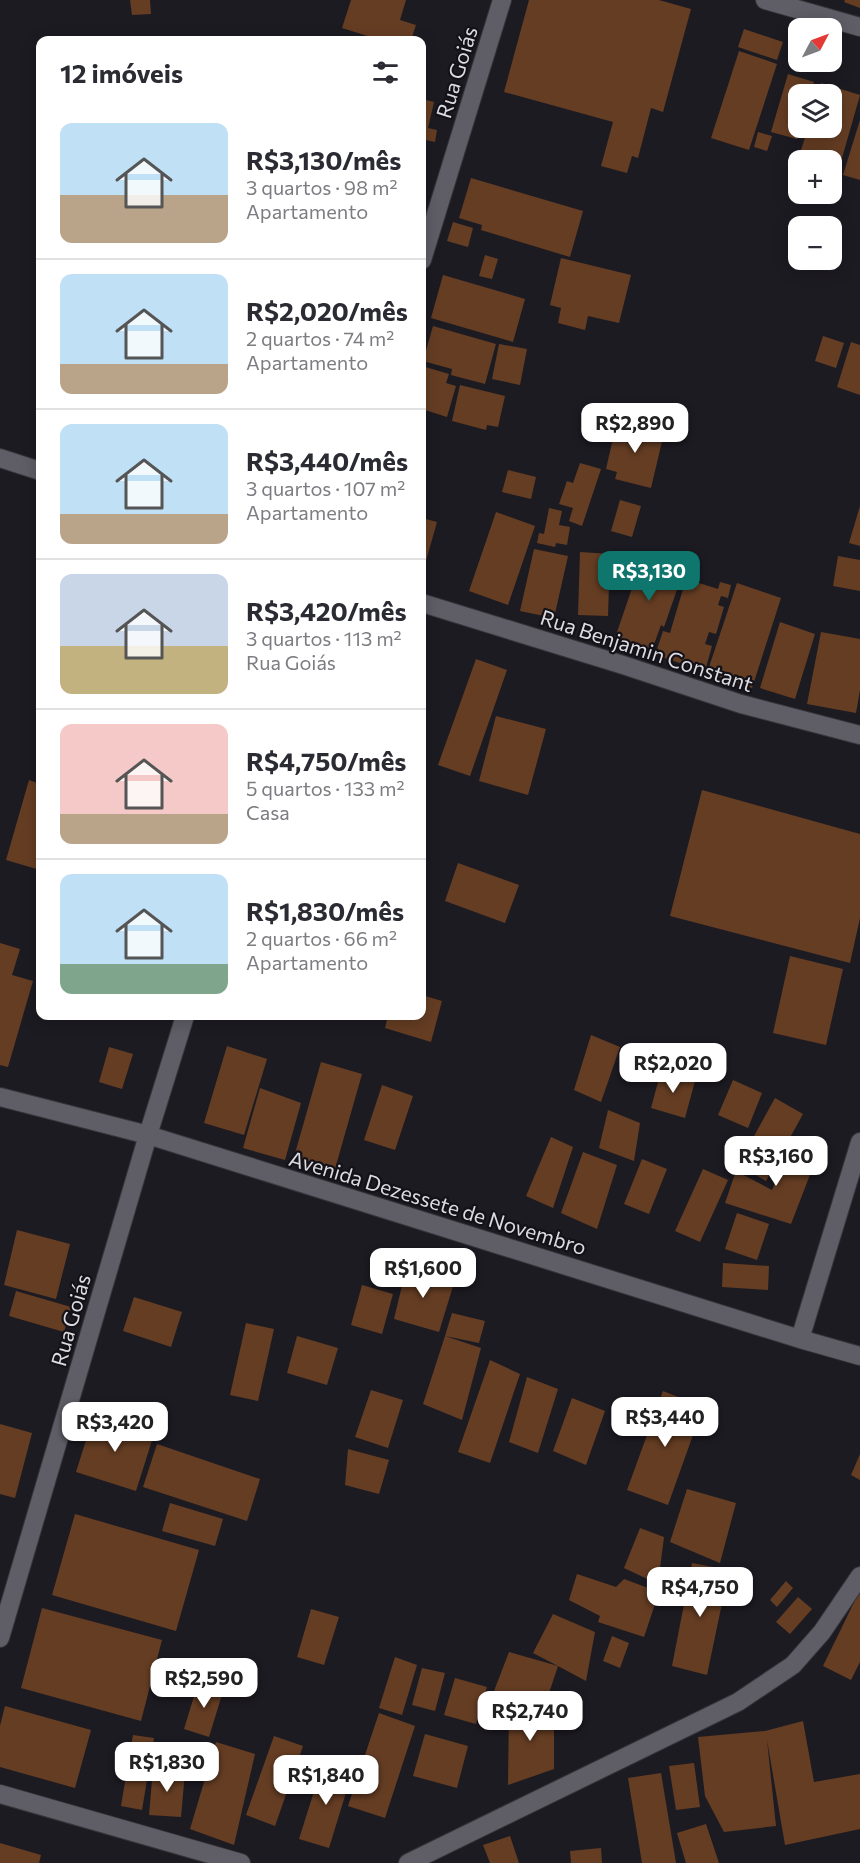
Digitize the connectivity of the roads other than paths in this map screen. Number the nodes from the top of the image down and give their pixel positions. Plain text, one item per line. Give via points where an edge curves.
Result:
1 (502, 0) edge
2 (765, 0) edge
3 (860, 27) edge
4 (426, 247) edge
5 (0, 458) edge
6 (36, 470) edge
7 (426, 604) edge
8 (860, 735) edge
9 (184, 1020) edge
10 (0, 1097) edge
11 (148, 1135) junction
12 (860, 1142) edge
13 (800, 1339) junction
14 (860, 1356) edge
15 (860, 1576) edge
16 (0, 1638) edge
17 (0, 1794) edge
18 (241, 1863) edge
19 (408, 1863) edge

1 - 4 street, Rua Goiás
2 - 3 street
5 - 6 street
7 - 8 street, Rua Benjamin Constant via 741,704
9 - 11 street, Rua Goiás
10 - 11 street, Avenida Dezessete de Novembro
11 - 13 street, Avenida Dezessete de Novembro
11 - 16 street, Rua Goiás
12 - 13 street
13 - 14 street, Avenida Dezessete de Novembro
15 - 19 street via 822,1632 793,1665 738,1702
17 - 18 street

